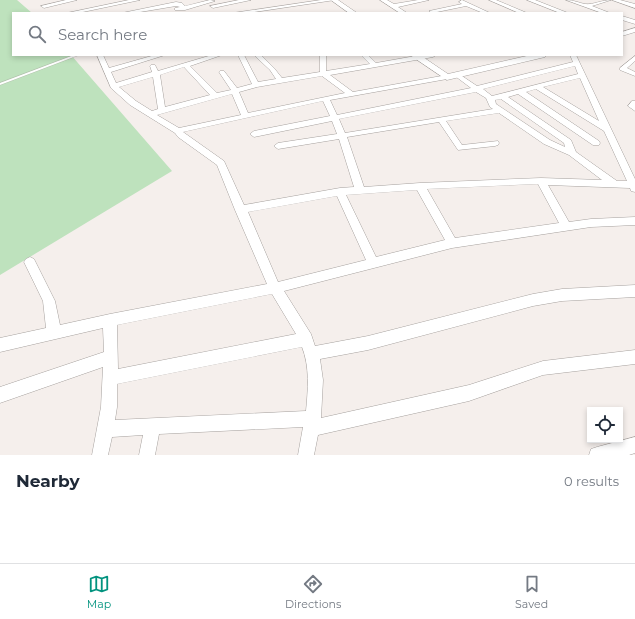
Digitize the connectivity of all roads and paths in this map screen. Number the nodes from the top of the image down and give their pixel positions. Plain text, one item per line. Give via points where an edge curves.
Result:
1 (48, 0) edge
2 (74, 0) edge
3 (94, 0) edge
4 (137, 0) edge
5 (219, 0) edge
6 (246, 0) edge
7 (273, 0) edge
8 (333, 0) edge
9 (383, 0) edge
10 (426, 0) edge
11 (459, 0) edge
12 (492, 0) edge
13 (530, 0) edge
14 (569, 0) edge
15 (608, 0) edge
16 (615, 0) edge
17 (42, 2) edge
18 (212, 2) edge
19 (298, 2) edge
20 (416, 2) junction
21 (308, 4) junction
22 (468, 4) junction
23 (108, 5) junction
24 (393, 6) junction
25 (586, 6) junction
26 (635, 6) edge
27 (281, 7) junction
28 (91, 8) junction
29 (184, 8) junction
30 (316, 10) dead end
31 (635, 10) edge
32 (269, 11) edge
33 (49, 12) edge
34 (74, 12) edge
35 (112, 12) dead end
36 (131, 12) edge
37 (166, 12) edge
38 (216, 12) edge
39 (247, 12) edge
40 (352, 12) edge
41 (402, 12) edge
42 (434, 12) edge
43 (486, 12) edge
44 (522, 12) edge
45 (563, 12) edge
46 (605, 12) edge
47 (623, 13) edge
48 (623, 18) edge
49 (634, 21) edge
50 (635, 30) edge
51 (623, 34) edge
52 (74, 56) edge
53 (101, 56) edge
54 (158, 56) edge
55 (215, 56) edge
56 (243, 56) edge
57 (258, 56) edge
58 (323, 56) edge
59 (365, 56) edge
60 (416, 56) edge
61 (538, 56) edge
62 (574, 56) edge
63 (635, 58) edge
64 (148, 59) junction
65 (577, 63) junction
66 (185, 64) junction
67 (374, 64) junction
68 (107, 71) junction
69 (222, 72) dead end
70 (156, 73) junction
71 (323, 73) junction
72 (635, 74) edge
73 (457, 75) junction
74 (582, 75) junction
75 (448, 77) junction
76 (280, 80) junction
77 (0, 84) edge
78 (256, 85) junction
79 (114, 86) junction
80 (537, 86) junction
81 (478, 88) junction
82 (234, 91) junction
83 (519, 91) junction
84 (352, 94) junction
85 (215, 96) junction
86 (502, 96) junction
87 (326, 98) junction
88 (491, 99) junction
89 (635, 103) edge
90 (635, 109) edge
91 (162, 110) junction
92 (500, 110) junction
93 (150, 114) junction
94 (245, 116) junction
95 (334, 119) junction
96 (441, 120) junction
97 (607, 129) junction
98 (178, 131) junction
99 (254, 134) dead end
100 (342, 136) junction
101 (596, 143) dead end
102 (495, 144) dead end
103 (278, 146) dead end
104 (572, 153) junction
105 (541, 180) junction
106 (614, 184) junction
107 (420, 186) junction
108 (634, 187) edge
109 (360, 191) junction
110 (340, 192) junction
111 (240, 210) junction
112 (633, 225) edge
113 (566, 227) junction
114 (452, 244) junction
115 (30, 262) dead end
116 (373, 263) junction
117 (275, 288) junction
118 (635, 291) edge
119 (110, 320) junction
120 (54, 333) junction
121 (306, 339) junction
122 (0, 345) edge
123 (311, 354) junction
124 (111, 357) junction
125 (635, 357) edge
126 (110, 378) junction
127 (0, 395) edge
128 (312, 424) junction
129 (153, 426) junction
130 (105, 429) junction
131 (635, 445) edge
132 (100, 455) edge
133 (147, 455) edge
134 (306, 455) edge
135 (597, 455) edge

1 - 17 street
2 - 17 street
3 - 28 street
4 - 23 street
5 - 18 street
6 - 18 street
6 - 39 street
7 - 27 street
8 - 21 street
8 - 40 street
9 - 24 street
10 - 20 street
11 - 22 street
12 - 44 street
13 - 45 street
14 - 25 street
15 - 25 street
16 - 26 street
17 - 33 street
18 - 29 street
18 - 38 street
19 - 21 street
19 - 27 street
20 - 24 street
20 - 42 street
21 - 30 street
22 - 42 street
22 - 43 street
23 - 28 street
23 - 35 street
24 - 41 street
25 - 46 street
27 - 32 street
28 - 34 street
29 - 36 street via 176,4
29 - 37 street
31 - 47 street
32 - 39 street
48 - 49 street
50 - 51 street
52 - 77 lane
53 - 68 street
54 - 64 street
55 - 66 street
56 - 78 street
57 - 76 street
58 - 71 street
59 - 67 street
60 - 67 street
60 - 75 street
61 - 73 street
62 - 65 street
63 - 72 street via 622,69
64 - 68 street
64 - 70 street
65 - 74 street
65 - 81 street
66 - 70 street
66 - 85 street
67 - 71 street
68 - 79 street
69 - 82 street
70 - 79 street
70 - 91 street
71 - 76 street
71 - 84 street
73 - 75 street
73 - 81 street
74 - 80 street
74 - 97 street
75 - 84 street
76 - 78 street
78 - 82 street
79 - 93 street via 133,104
80 - 83 street
80 - 97 street
81 - 88 street
81 - 95 street
82 - 85 street
82 - 94 street
83 - 86 street
83 - 101 street
84 - 87 street
85 - 91 street
86 - 88 street
86 - 104 street via 568,142
87 - 94 street
87 - 95 street
88 - 92 street via 491,103
89 - 90 street via 632,106
91 - 93 street
92 - 96 street
92 - 104 street via 547,142
93 - 98 street
94 - 98 street
95 - 99 street
95 - 100 street
96 - 100 street
96 - 102 street via 459,147
97 - 108 street
98 - 111 street via 221,163
100 - 103 street
100 - 109 street
104 - 106 street
105 - 106 street
105 - 107 street
105 - 113 street
106 - 108 street
107 - 109 street
107 - 114 street
109 - 110 street
110 - 111 street
110 - 116 street
111 - 117 street
112 - 113 street via 591,223
113 - 114 street
114 - 116 street
115 - 120 street via 49,301
116 - 117 street
117 - 119 street
117 - 121 street
118 - 123 street via 562,295 534,300 368,343
119 - 120 street
119 - 124 street
120 - 122 street
121 - 123 street
121 - 126 street
123 - 128 street via 315,406
124 - 126 street
124 - 127 street
125 - 128 street via 543,368 469,393
126 - 130 street
128 - 129 street
128 - 134 street
129 - 130 street
129 - 133 street
130 - 132 street
131 - 135 street

